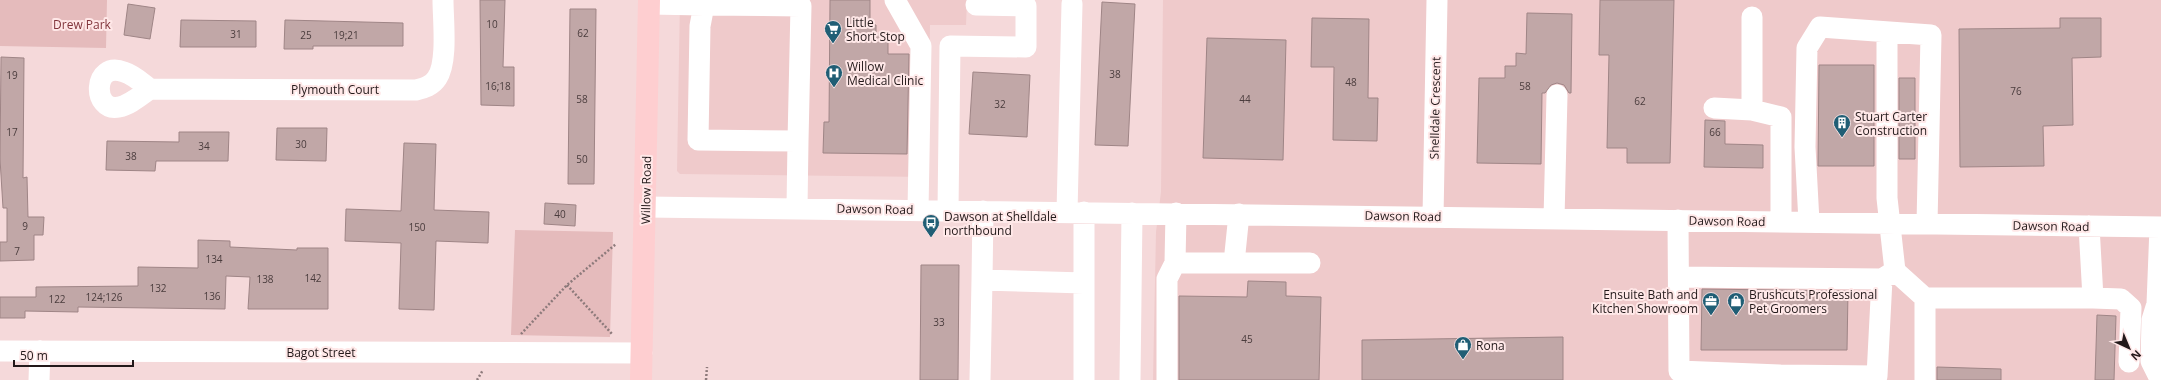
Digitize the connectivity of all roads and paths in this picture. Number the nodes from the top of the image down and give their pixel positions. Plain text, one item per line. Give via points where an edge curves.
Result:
1 (443, 0) edge
2 (895, 0) edge
3 (1437, 0) edge
4 (649, 2) edge
5 (704, 2) edge
6 (1072, 4) dead end
7 (976, 6) dead end
8 (1752, 17) dead end
9 (1887, 33) junction
10 (150, 89) dead end
11 (1557, 95) dead end
12 (1714, 108) dead end
13 (1752, 110) junction
14 (798, 141) junction
15 (646, 207) junction
16 (797, 208) junction
17 (918, 210) junction
18 (948, 210) junction
19 (983, 211) junction
20 (1075, 212) junction
21 (1132, 213) junction
22 (1176, 213) junction
23 (1239, 214) junction
24 (1434, 217) junction
25 (1554, 218) junction
26 (1678, 220) junction
27 (1780, 222) junction
28 (1809, 222) junction
29 (1888, 223) junction
30 (1927, 224) junction
31 (2089, 226) junction
32 (2160, 227) edge
33 (616, 244) dead end
34 (1175, 263) junction
35 (1234, 263) junction
36 (1310, 263) dead end
37 (1888, 276) junction
38 (1679, 277) junction
39 (982, 280) junction
40 (1084, 283) junction
41 (567, 285) junction
42 (1925, 298) junction
43 (2093, 298) junction
44 (2159, 308) edge
45 (614, 336) dead end
46 (518, 337) dead end
47 (0, 350) edge
48 (40, 351) junction
49 (642, 353) junction
50 (2129, 362) dead end
51 (707, 367) dead end
52 (484, 369) dead end
53 (2159, 374) edge
54 (1780, 378) edge
55 (39, 380) edge
56 (477, 380) edge
57 (641, 380) edge
58 (706, 380) edge
59 (980, 380) edge
60 (1084, 380) edge
61 (1130, 380) edge
62 (1167, 380) edge
63 (1925, 380) edge

1 - 10 street, Plymouth Court via 442,65 437,78 428,87 416,90
2 - 17 street via 921,46
3 - 24 street, Shelldale Crescent
4 - 5 street
4 - 15 main road, Willow Road
5 - 14 street via 801,6
5 - 14 street via 700,32 698,140
6 - 20 street
7 - 18 street via 1026,6 1026,47 950,46
8 - 13 street
9 - 28 street via 1820,27 1807,48 1805,147
9 - 29 street
9 - 30 street via 1932,35
11 - 25 street
12 - 13 street
13 - 27 street via 1781,117
14 - 16 street
15 - 16 street, Dawson Road
15 - 49 main road, Willow Road
16 - 17 street, Dawson Road
17 - 18 street, Dawson Road
18 - 19 street, Dawson Road
19 - 20 street, Dawson Road
19 - 39 street
20 - 21 street, Dawson Road
20 - 40 street
21 - 22 street, Dawson Road
21 - 61 street
22 - 23 street, Dawson Road
22 - 34 street
23 - 24 street, Dawson Road
23 - 35 street
24 - 25 street, Dawson Road
25 - 26 street, Dawson Road
26 - 27 street, Dawson Road
26 - 38 street
27 - 28 street, Dawson Road
28 - 29 street, Dawson Road
29 - 30 street, Dawson Road
29 - 37 street
30 - 31 street, Dawson Road
31 - 32 street, Dawson Road
31 - 43 street
32 - 44 street
33 - 41 path
34 - 35 street
34 - 62 street via 1167,279
35 - 36 street
37 - 38 street
37 - 42 street
37 - 54 street via 1877,376
38 - 54 street via 1679,371
39 - 40 street
39 - 59 street
40 - 60 street
41 - 45 path
41 - 46 path
42 - 43 street
42 - 63 street
43 - 50 street via 2121,299 2131,308
44 - 53 street via 2152,320 2151,361
47 - 48 street, Bagot Street
48 - 49 street, Bagot Street
48 - 55 street
49 - 57 main road, Willow Road
51 - 58 path
52 - 56 path

